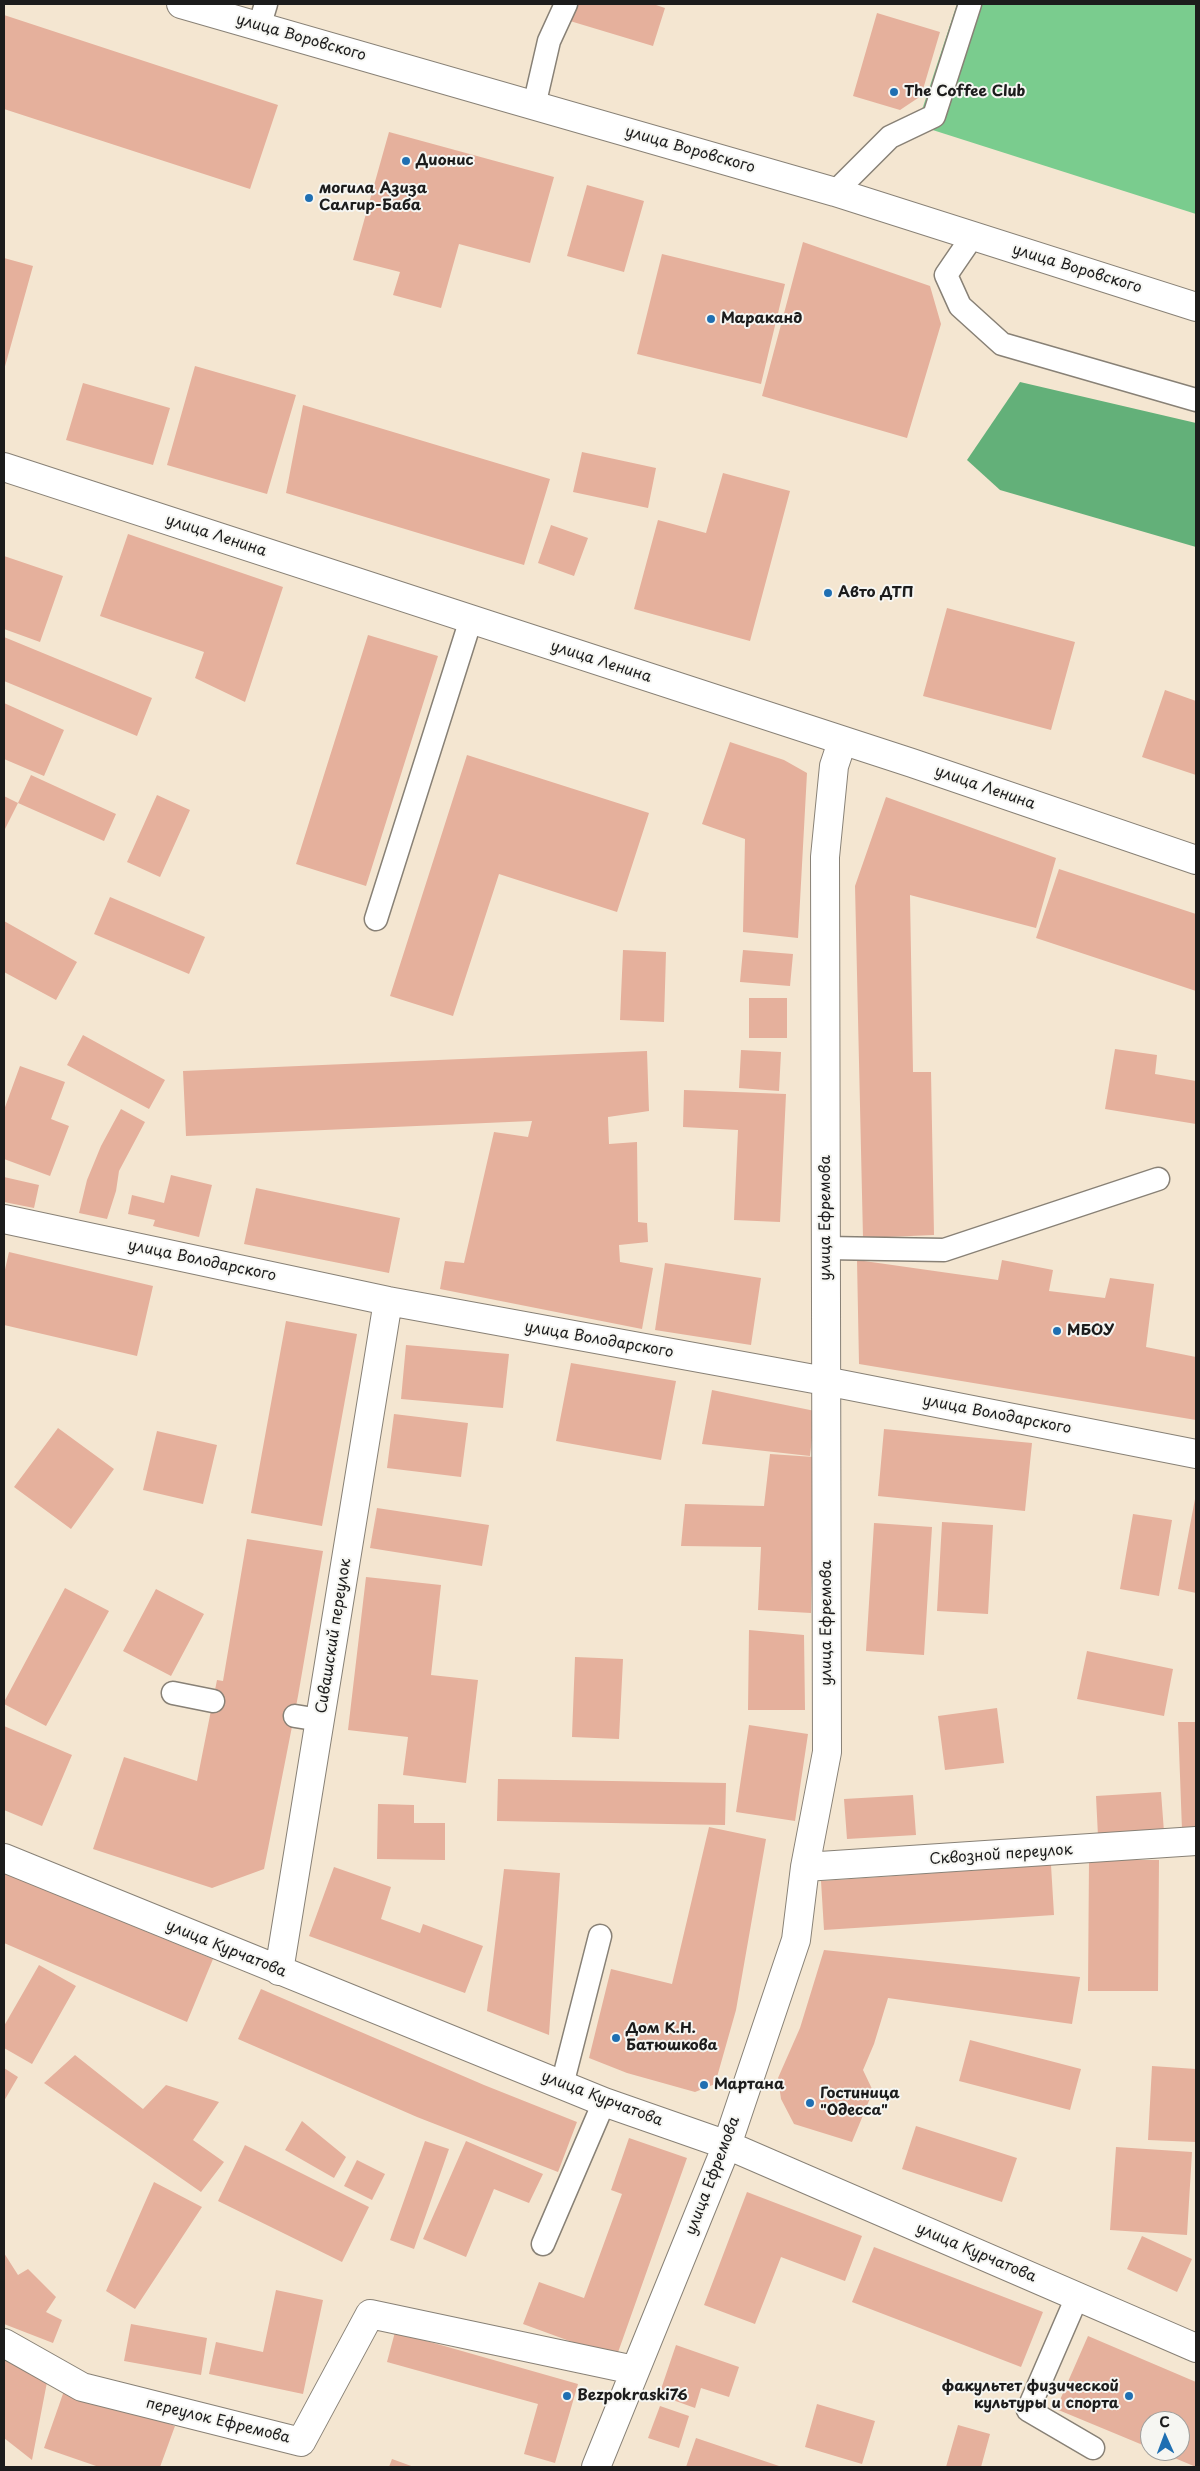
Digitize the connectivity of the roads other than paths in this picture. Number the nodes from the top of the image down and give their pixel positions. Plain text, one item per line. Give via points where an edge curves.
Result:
1 (181, 4) edge
2 (566, 4) edge
3 (970, 4) edge
4 (263, 15) edge
5 (534, 106) junction
6 (835, 192) junction
7 (972, 237) junction
8 (1196, 307) edge
9 (1196, 400) edge
10 (4, 467) edge
11 (471, 619) junction
12 (842, 742) junction
13 (1196, 860) edge
14 (376, 919) dead end
15 (1158, 1179) dead end
16 (4, 1219) edge
17 (826, 1248) junction
18 (388, 1301) junction
19 (825, 1381) junction
20 (1196, 1454) edge
21 (173, 1693) dead end
22 (213, 1701) dead end
23 (1196, 1841) edge
24 (4, 1858) edge
25 (805, 1867) junction
26 (600, 1936) dead end
27 (279, 1971) junction
28 (562, 2085) junction
29 (604, 2102) junction
30 (727, 2145) junction
31 (543, 2244) dead end
32 (1077, 2297) junction
33 (4, 2343) edge
34 (1196, 2348) edge
35 (634, 2370) junction
36 (1094, 2448) dead end
37 (596, 2467) edge

1 - 4 street, улица Воровского
2 - 5 lane via 549,41
3 - 6 lane via 934,116 890,137
4 - 5 street, улица Воровского
5 - 6 street, улица Воровского
6 - 7 street, улица Воровского
7 - 8 street, улица Воровского
7 - 9 lane via 946,275 960,306 1002,344
10 - 11 street, улица Ленина
11 - 12 street, улица Ленина
11 - 14 lane
12 - 13 street, улица Ленина
12 - 17 street, улица Ефремова via 834,766 826,857
15 - 17 lane via 944,1250
16 - 18 street, улица Володарского
17 - 19 street, улица Ефремова
18 - 19 street, улица Володарского
18 - 27 street, Сивашский переулок via 307,1718
19 - 20 street, улица Володарского
19 - 25 street, улица Ефремова via 828,1752
21 - 22 lane
23 - 25 street, Сквозной переулок
24 - 27 street, улица Курчатова
25 - 30 street, улица Ефремова via 796,1940
26 - 28 lane
27 - 28 street, улица Курчатова
28 - 29 street, улица Курчатова
29 - 30 street, улица Курчатова
29 - 31 lane
30 - 32 street, улица Курчатова
30 - 35 street, улица Ефремова
32 - 34 street, улица Курчатова
32 - 36 lane via 1028,2410
33 - 35 street, переулок Ефремова via 82,2387 301,2442 370,2314
35 - 37 street, улица Ефремова

